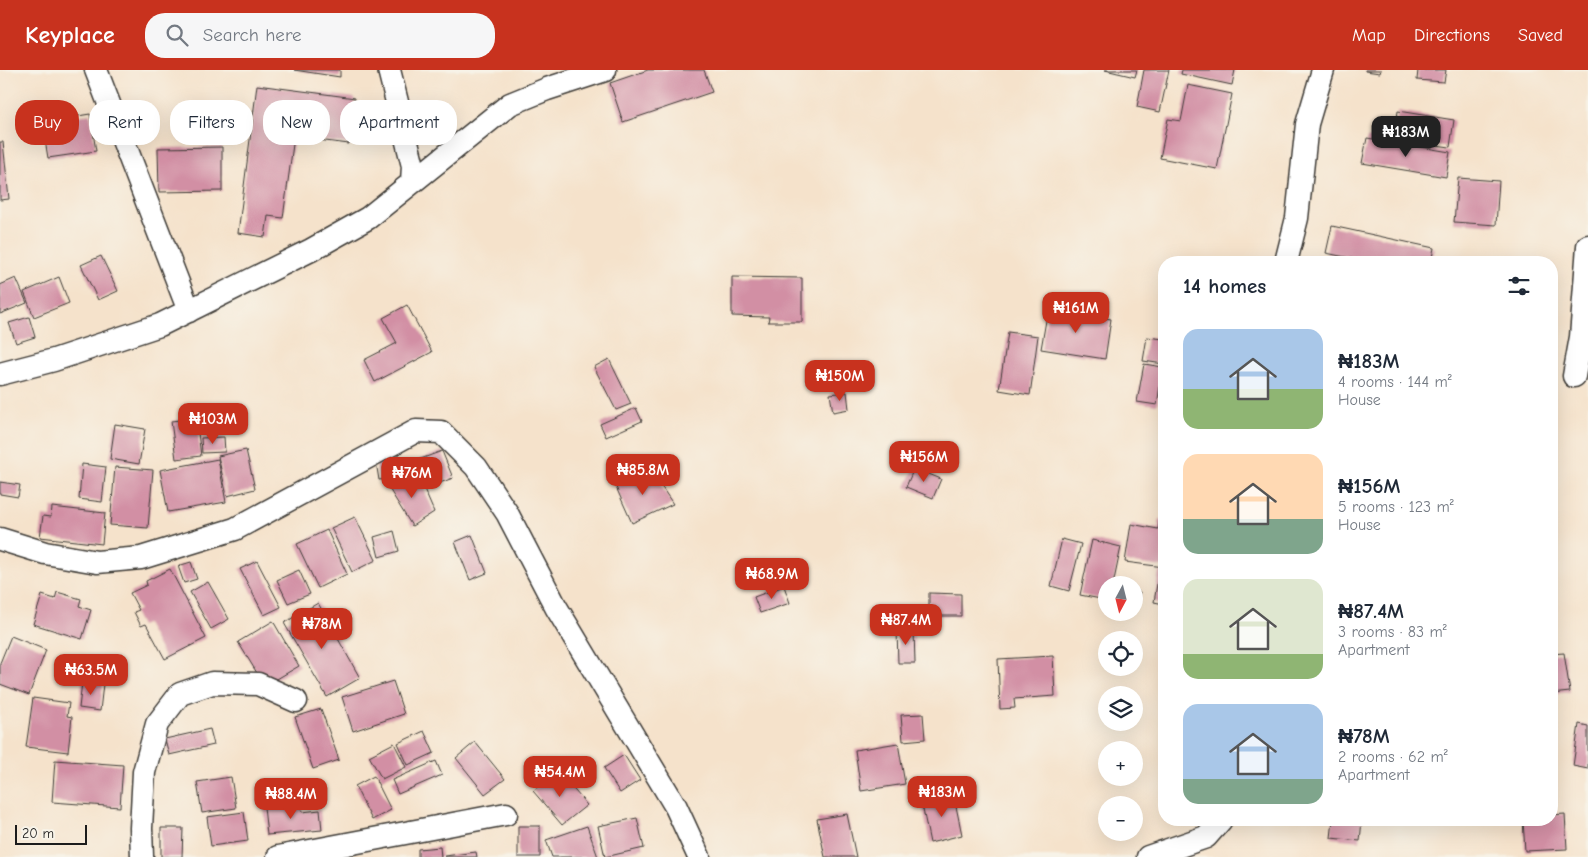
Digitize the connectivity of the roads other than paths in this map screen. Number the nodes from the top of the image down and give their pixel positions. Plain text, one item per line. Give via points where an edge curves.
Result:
1 (96, 70) edge
2 (389, 70) edge
3 (605, 70) edge
4 (1323, 70) edge
5 (412, 182) junction
6 (1588, 246) edge
7 (1288, 256) edge
8 (189, 311) junction
9 (0, 374) edge
10 (1574, 376) dead end
11 (0, 539) edge
12 (296, 701) dead end
13 (506, 814) dead end
14 (1216, 826) edge
15 (142, 857) edge
16 (278, 857) edge
17 (699, 857) edge
18 (1148, 857) edge

1 - 8 street
2 - 5 street via 413,166
3 - 5 street via 510,104
4 - 7 street via 1307,124 1297,218
5 - 8 street via 368,218
6 - 10 street via 1581,337
8 - 9 street via 160,325
11 - 17 street via 97,562 141,558 234,529 416,431 441,432 476,466 507,513 556,607 676,807
12 - 15 street via 258,684 212,683 180,694 157,724 144,772
13 - 16 street
14 - 18 street via 1206,837

